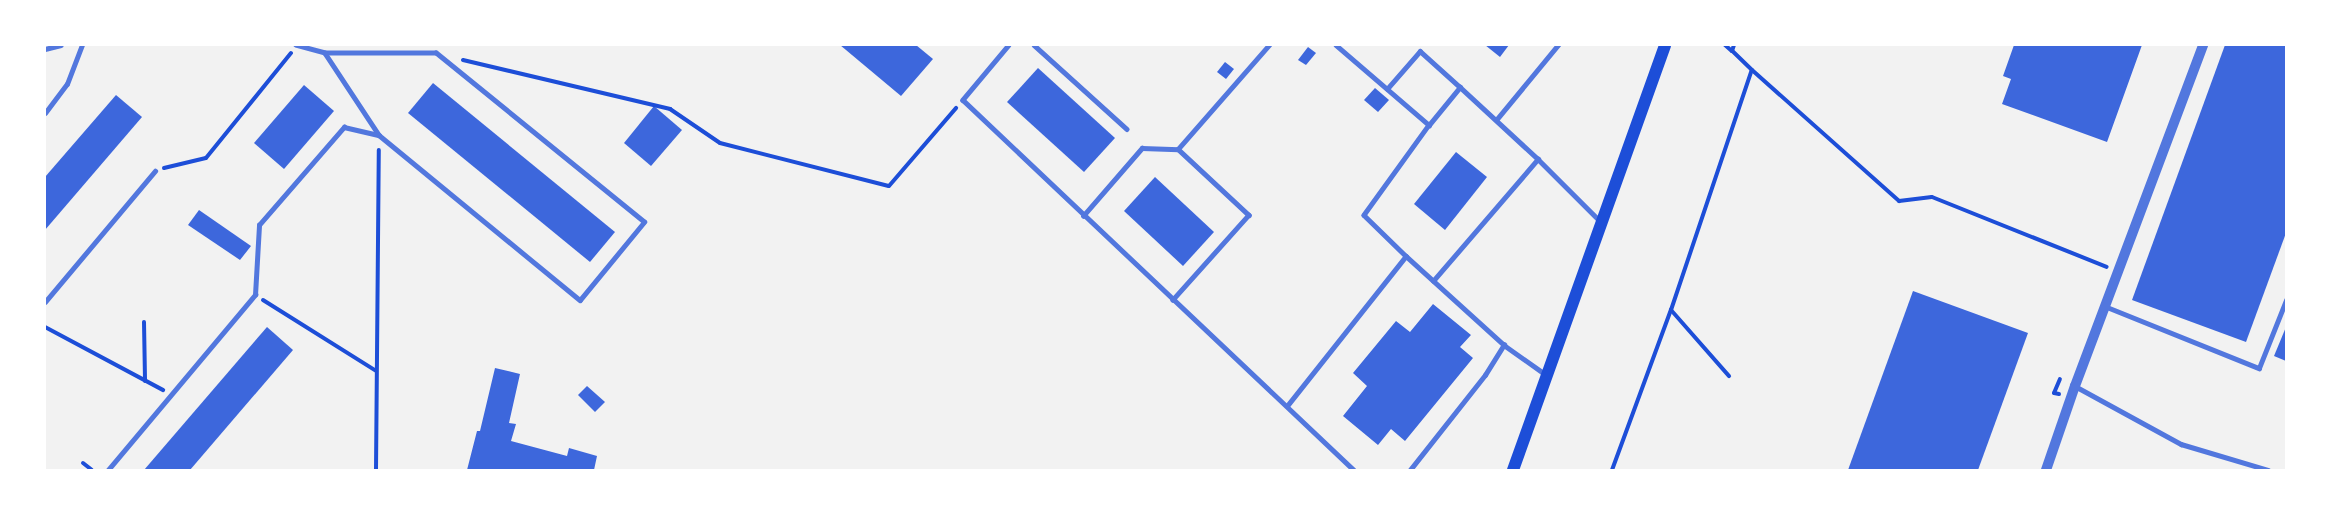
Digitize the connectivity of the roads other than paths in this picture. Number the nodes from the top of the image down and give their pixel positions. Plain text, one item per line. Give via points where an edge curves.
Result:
1 (61, 45) edge
2 (82, 45) edge
3 (297, 45) edge
4 (1009, 45) edge
5 (1034, 45) edge
6 (1269, 45) edge
7 (1336, 45) edge
8 (1425, 45) edge
9 (1558, 45) edge
10 (1665, 45) edge
11 (2203, 45) edge
12 (45, 49) edge
13 (1420, 51) junction
14 (325, 53) junction
15 (1460, 87) junction
16 (1387, 89) junction
17 (45, 113) edge
18 (1497, 119) junction
19 (1429, 125) junction
20 (1127, 129) dead end
21 (379, 135) junction
22 (1178, 149) junction
23 (1538, 159) junction
24 (155, 171) road end
25 (1083, 216) junction
26 (1601, 223) junction
27 (1406, 256) junction
28 (1433, 280) junction
29 (1173, 300) junction
30 (2286, 300) edge
31 (45, 302) edge
32 (2105, 306) junction
33 (1504, 345) junction
34 (1547, 375) junction
35 (2074, 386) junction
36 (1287, 406) junction
37 (108, 470) edge
38 (1354, 470) edge
39 (1410, 470) edge
40 (1513, 470) edge
41 (2046, 470) edge
42 (2268, 470) edge

1 - 12 lane
2 - 17 lane via 67,84
3 - 14 lane
4 - 25 lane via 963,100
5 - 20 lane
6 - 22 lane
7 - 16 lane
8 - 13 lane
9 - 18 lane
10 - 26 main road
11 - 32 street
13 - 15 lane
13 - 16 lane
14 - 21 lane
14 - 21 lane via 436,53 644,222 580,300
15 - 18 lane
15 - 19 lane
16 - 19 lane
18 - 23 lane
19 - 27 lane via 1364,215
21 - 37 lane via 344,127 259,225 255,296
22 - 25 lane via 1142,148
22 - 29 lane via 1249,215
23 - 26 lane
23 - 28 lane
24 - 31 lane
25 - 29 lane
26 - 34 main road
27 - 28 lane
27 - 36 lane
28 - 33 lane
29 - 36 lane
30 - 32 lane via 2259,368
32 - 35 street
33 - 34 lane
33 - 39 lane
34 - 40 main road
35 - 41 street
35 - 42 lane via 2181,444
36 - 38 lane

